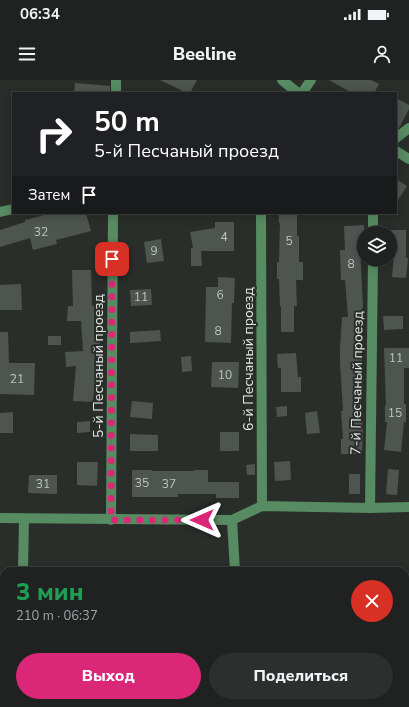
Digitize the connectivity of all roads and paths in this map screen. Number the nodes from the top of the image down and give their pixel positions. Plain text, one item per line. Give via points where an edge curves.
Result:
1 (116, 80) edge
2 (282, 80) edge
3 (311, 80) edge
4 (116, 92) edge
5 (297, 92) edge
6 (303, 92) edge
7 (409, 128) edge
8 (397, 137) edge
9 (397, 152) edge
10 (409, 159) edge
11 (12, 208) edge
12 (0, 212) edge
13 (113, 214) edge
14 (261, 214) edge
15 (373, 214) edge
16 (373, 226) edge
17 (373, 266) edge
18 (262, 506) junction
19 (409, 507) edge
20 (370, 508) junction
21 (0, 518) edge
22 (24, 519) junction
23 (111, 520) junction
24 (232, 520) junction
25 (23, 567) edge
26 (235, 567) edge

1 - 4 street
2 - 5 street
3 - 6 street
7 - 8 street
9 - 10 street
11 - 12 street
13 - 23 street, 5-й Песчаный проезд
14 - 18 street, 6-й Песчаный проезд
15 - 16 street
17 - 20 street, 7-й Песчаный проезд
18 - 20 street
18 - 24 street
19 - 20 street
21 - 22 street
22 - 23 street
22 - 25 street
23 - 24 street
24 - 26 street

